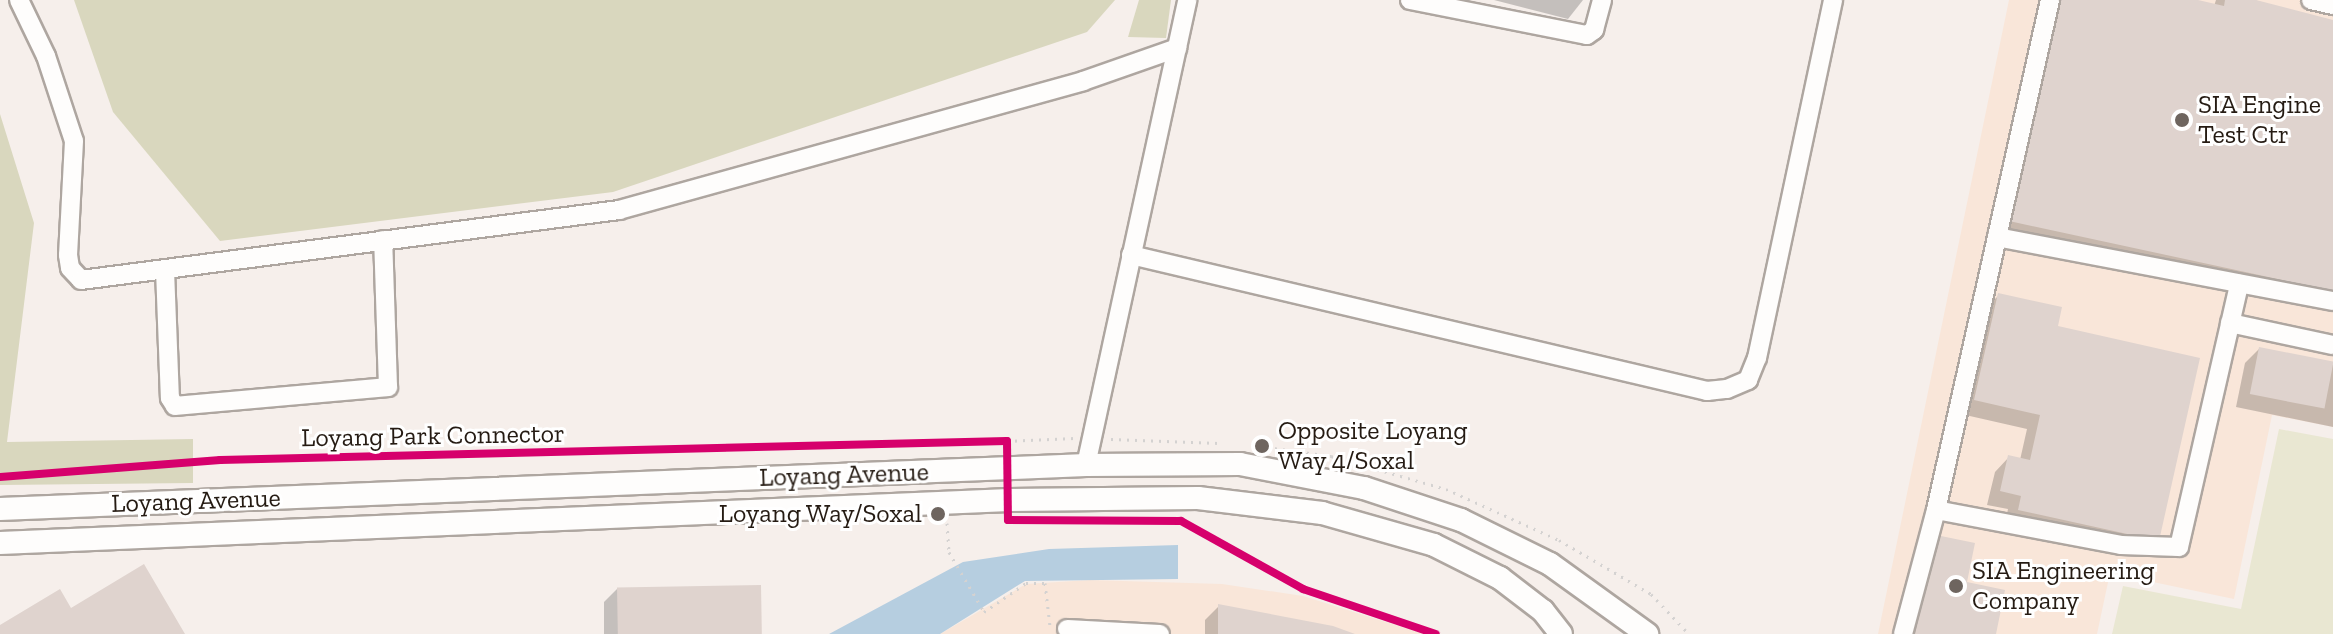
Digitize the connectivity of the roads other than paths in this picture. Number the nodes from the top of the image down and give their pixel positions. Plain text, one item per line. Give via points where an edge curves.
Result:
1 (19, 0) edge
2 (1187, 0) edge
3 (1410, 0) edge
4 (1602, 0) edge
5 (1833, 0) edge
6 (2050, 0) edge
7 (2311, 0) edge
8 (2333, 5) edge
9 (1484, 8) edge
10 (1177, 48) junction
11 (1997, 237) junction
12 (383, 240) junction
13 (1131, 255) junction
14 (165, 270) junction
15 (2239, 284) junction
16 (2333, 301) edge
17 (2230, 323) junction
18 (2333, 345) edge
19 (1086, 465) junction
20 (0, 509) edge
21 (1936, 510) junction
22 (0, 543) edge
23 (1059, 631) edge
24 (1160, 634) edge
25 (1561, 634) edge
26 (1647, 634) edge
27 (1903, 634) edge

1 - 14 lane via 46,56 74,141 70,268 81,280
2 - 10 lane
3 - 9 lane
4 - 9 lane via 1594,30 1587,35
5 - 13 lane via 1748,380 1707,391
6 - 11 lane
7 - 8 lane
10 - 12 lane via 1083,81 619,210
10 - 13 lane
11 - 15 lane
11 - 21 lane
12 - 14 lane
12 - 14 lane via 388,387 175,406 170,398
13 - 19 lane
15 - 16 lane
15 - 17 lane
17 - 18 lane
17 - 21 lane via 2179,547 2121,545
19 - 20 main road, Loyang Avenue
19 - 26 main road, Loyang Avenue via 1240,464 1411,501 1550,564
21 - 27 lane
22 - 25 main road, Loyang Avenue via 1009,500 1198,498 1322,513 1434,545 1500,578 1543,611
23 - 24 lane

